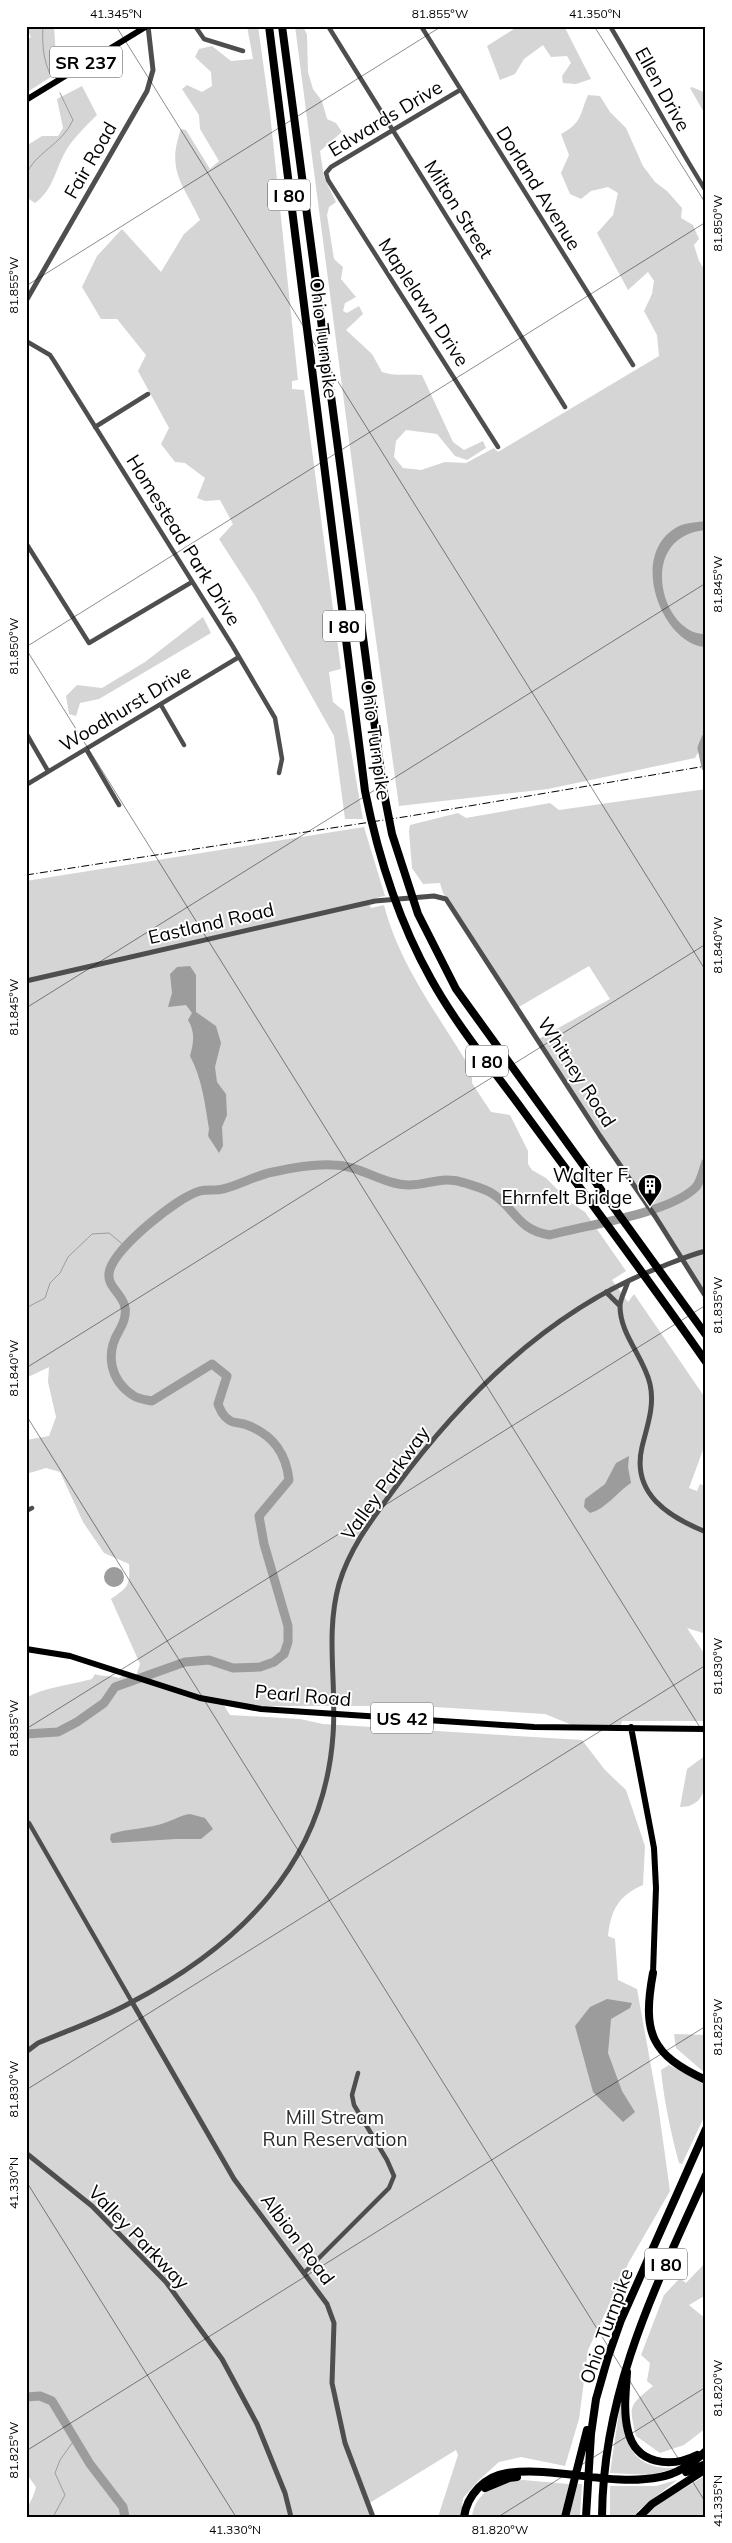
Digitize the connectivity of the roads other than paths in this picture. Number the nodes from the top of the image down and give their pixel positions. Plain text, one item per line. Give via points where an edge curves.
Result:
1 (148, 26) edge
2 (195, 26) edge
3 (269, 26) edge
4 (282, 26) edge
5 (328, 26) edge
6 (422, 26) edge
7 (610, 26) edge
8 (243, 51) dead end
9 (460, 90) junction
10 (26, 100) edge
11 (393, 130) junction
12 (326, 172) joint
13 (706, 192) edge
14 (26, 300) edge
15 (26, 341) edge
16 (633, 365) dead end
17 (148, 394) dead end
18 (565, 407) dead end
19 (95, 427) junction
20 (498, 446) dead end
21 (26, 543) edge
22 (192, 582) junction
23 (239, 657) junction
24 (161, 705) junction
25 (26, 733) edge
26 (184, 745) dead end
27 (86, 749) junction
28 (48, 771) junction
29 (279, 773) dead end
30 (26, 784) edge
31 (119, 805) dead end
32 (403, 897) joint
33 (26, 981) edge
34 (706, 1251) edge
35 (682, 1259) junction
36 (628, 1281) junction
37 (606, 1292) junction
38 (706, 1298) edge
39 (620, 1306) junction
40 (706, 1335) edge
41 (706, 1362) edge
42 (32, 1508) dead end
43 (26, 1510) edge
44 (706, 1532) edge
45 (26, 1648) edge
46 (334, 1713) junction
47 (630, 1727) junction
48 (706, 1729) edge
49 (29, 1823) dead end
50 (653, 1974) joint
51 (132, 2002) junction
52 (26, 2052) edge
53 (358, 2074) dead end
54 (703, 2077) edge
55 (706, 2129) edge
56 (26, 2153) edge
57 (706, 2175) edge
58 (304, 2273) junction
59 (629, 2354) junction
60 (596, 2399) junction
61 (706, 2451) edge
62 (706, 2464) edge
63 (706, 2469) edge
64 (554, 2477) junction
65 (627, 2480) junction
66 (291, 2517) edge
67 (373, 2517) edge
68 (464, 2517) edge
69 (469, 2517) edge
70 (564, 2517) edge
71 (586, 2517) edge
72 (602, 2517) edge
73 (638, 2517) edge

1 - 10 main road, SR 237
1 - 14 street, Fair Road via 152,70 147,91
2 - 8 street via 204,39
3 - 41 highway, Ohio Turnpike / I 80 via 365,791 375,842 389,885 431,979 458,1022
4 - 40 highway, Ohio Turnpike / I 80 via 383,788 392,834 406,879 418,914 456,989 476,1020
5 - 11 street, Milton Street
6 - 9 street, Dorland Avenue
7 - 13 street, Ellen Drive
9 - 11 street, Edwards Drive
9 - 16 street, Dorland Avenue
11 - 12 street, Edwards Drive
11 - 18 street, Milton Street
12 - 20 street, Maplelawn Drive via 328,180
15 - 19 street, Homestead Park Drive via 50,355
17 - 19 street
19 - 22 street, Homestead Park Drive
21 - 22 street via 89,643
22 - 23 street, Homestead Park Drive
23 - 24 street, Woodhurst Drive
23 - 29 street, Homestead Park Drive via 275,718 282,759
24 - 26 street
24 - 27 street, Woodhurst Drive
25 - 28 street
27 - 28 street, Woodhurst Drive
27 - 31 street
28 - 30 street, Woodhurst Drive
32 - 33 street, Eastland Road via 350,906
32 - 35 street, Whitney Road via 446,899
34 - 35 street, Valley Parkway
35 - 36 street, Valley Parkway
35 - 38 street, Whitney Road
36 - 37 street, Valley Parkway
36 - 39 street
37 - 39 street
37 - 46 street, Valley Parkway via 545,1332 504,1365 407,1472 360,1535 348,1559 335,1603 332,1652
39 - 44 street via 626,1331 651,1386 652,1408 640,1458 644,1482 650,1495 672,1517
42 - 43 street
45 - 46 main road, Pearl Road / US 42 via 70,1656 200,1698 261,1709
46 - 47 main road, Pearl Road / US 42 via 534,1727
46 - 51 street, Valley Parkway via 331,1754 314,1817 301,1849 264,1903 236,1934 193,1966
47 - 48 main road, Pearl Road / US 42
47 - 50 main road via 654,1848
49 - 51 street
50 - 54 highway via 650,2019 656,2046 677,2066
51 - 52 street, Valley Parkway via 38,2043
51 - 58 street, Albion Road via 234,2179
53 - 58 street via 352,2095 354,2105 394,2176 389,2188
55 - 60 highway, Ohio Turnpike / I 80 via 621,2320
56 - 66 street, Valley Parkway via 92,2206 166,2282 183,2305 222,2360 257,2424 285,2493
57 - 59 highway, Ohio Turnpike / I 80 via 648,2302
58 - 67 street, Albion Road via 327,2304 334,2324 332,2383 345,2443
59 - 61 highway via 626,2420 634,2445 650,2459 669,2464
59 - 72 highway, Ohio Turnpike / I 80 via 614,2404
60 - 70 highway
60 - 71 highway, Ohio Turnpike / I 80 via 587,2472
61 - 65 highway via 676,2472 658,2478
62 - 65 highway via 656,2482
63 - 73 highway via 652,2504
64 - 65 highway
64 - 68 highway via 529,2472 493,2478 473,2494
64 - 69 highway via 509,2478 491,2484 472,2504

